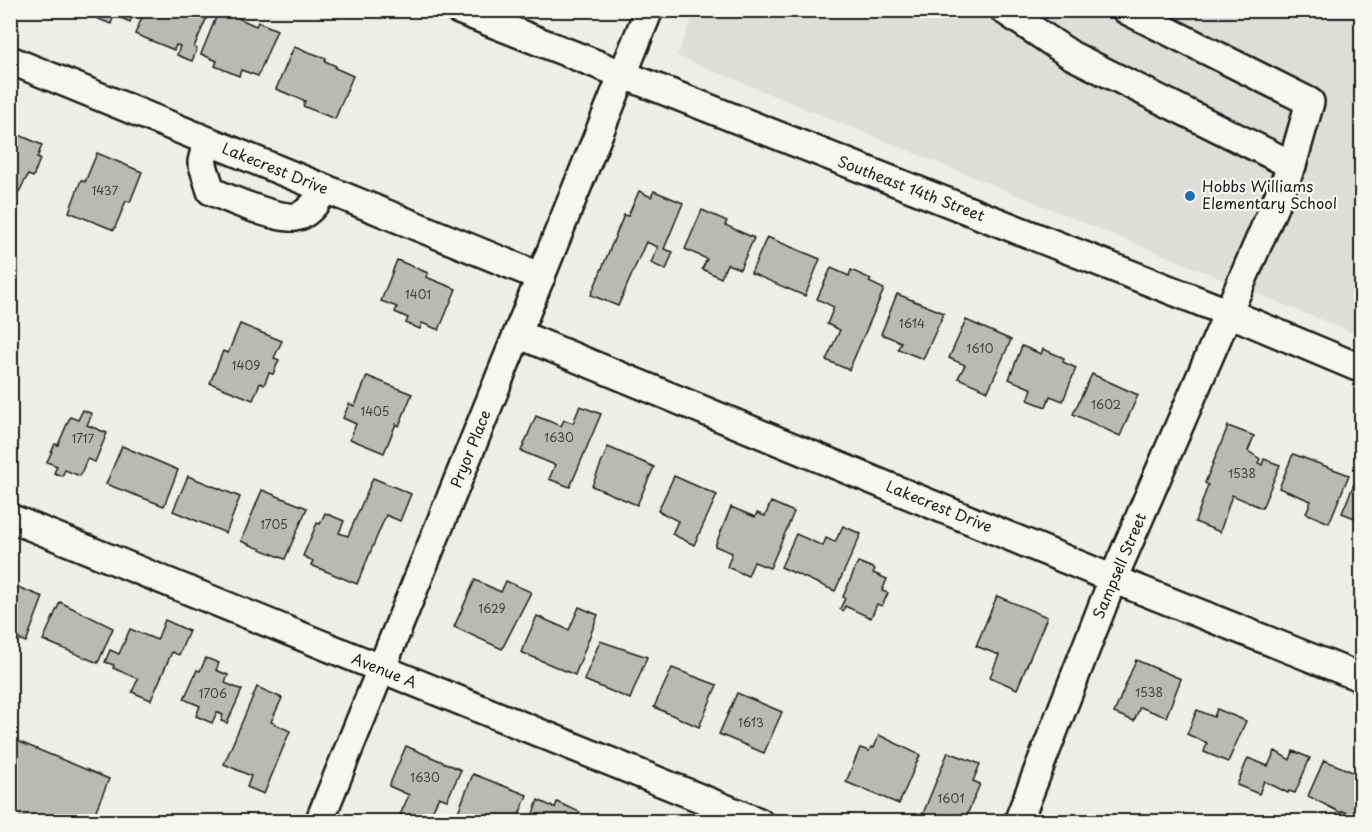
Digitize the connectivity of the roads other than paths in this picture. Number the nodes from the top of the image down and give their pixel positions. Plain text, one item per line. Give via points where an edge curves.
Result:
1 (459, 10) edge
2 (649, 10) edge
3 (1004, 10) edge
4 (1126, 10) edge
5 (10, 60) edge
6 (622, 76) junction
7 (207, 141) junction
8 (1292, 165) junction
9 (326, 189) junction
10 (540, 277) junction
11 (1229, 313) junction
12 (518, 334) junction
13 (1362, 369) edge
14 (10, 518) edge
15 (1113, 579) junction
16 (380, 670) junction
17 (1362, 678) edge
18 (319, 822) edge
19 (759, 822) edge
20 (1018, 822) edge

1 - 6 street, Southeast 14th Street
2 - 6 street, Pryor Place
3 - 8 street via 1071,55
4 - 8 street, Sampsell Street via 1310,102
5 - 7 street, Lakecrest Drive
6 - 10 street, Pryor Place
6 - 11 street, Southeast 14th Street
7 - 9 street, Lakecrest Drive
7 - 9 street via 202,162 211,191 253,208 295,217 311,208
8 - 11 street, Sampsell Street
9 - 10 street, Lakecrest Drive
10 - 12 street, Pryor Place
11 - 13 street, Southeast 14th Street
11 - 15 street, Sampsell Street
12 - 15 street, Lakecrest Drive
12 - 16 street, Pryor Place
14 - 16 street, Avenue A
15 - 17 street, Lakecrest Drive
15 - 20 street, Sampsell Street
16 - 18 street, Pryor Place
16 - 19 street, Avenue A

